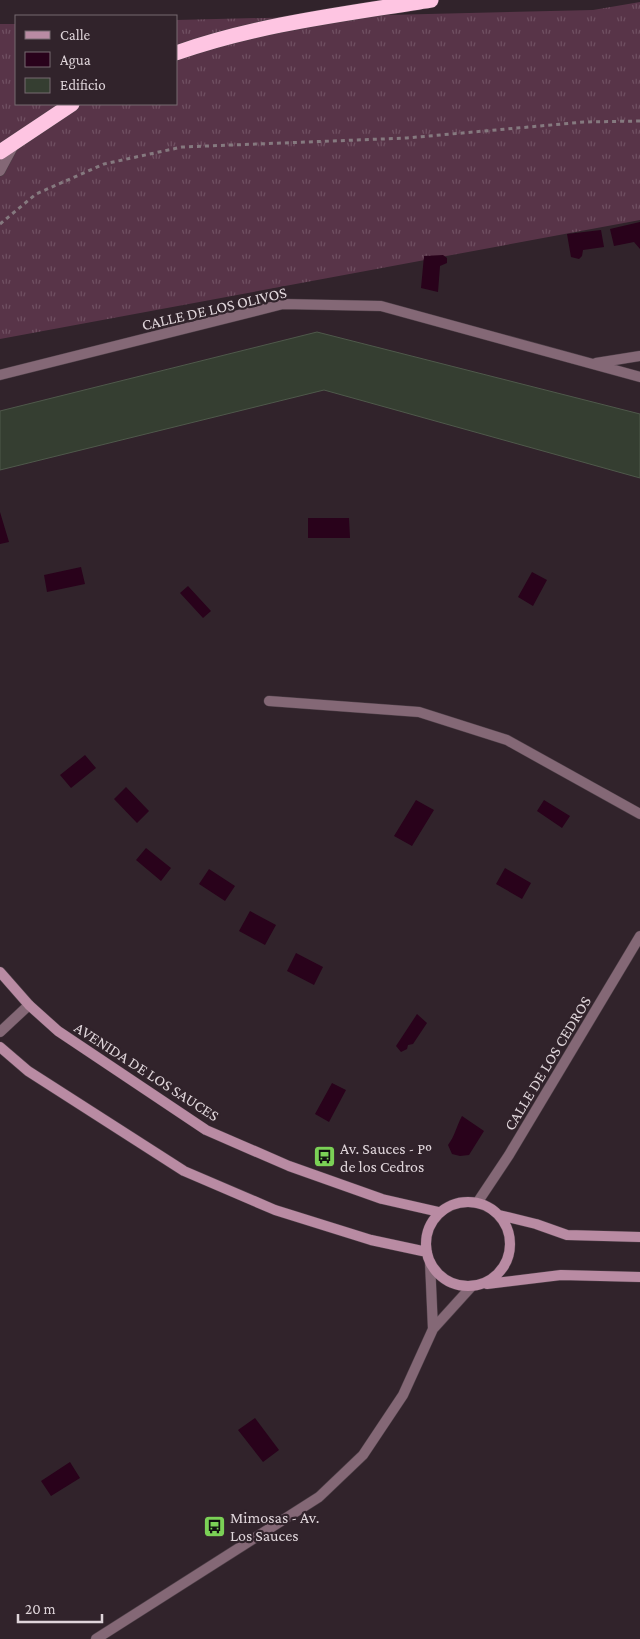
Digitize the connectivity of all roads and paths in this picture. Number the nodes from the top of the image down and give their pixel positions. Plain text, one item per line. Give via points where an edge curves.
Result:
1 (431, 0) edge
2 (178, 52) edge
3 (70, 105) edge
4 (640, 121) edge
5 (17, 138) junction
6 (0, 152) edge
7 (0, 170) edge
8 (0, 224) edge
9 (640, 356) edge
10 (592, 363) junction
11 (0, 375) edge
12 (640, 377) edge
13 (269, 701) dead end
14 (640, 814) edge
15 (640, 936) edge
16 (0, 972) edge
17 (29, 1005) junction
18 (0, 1032) edge
19 (0, 1047) edge
20 (477, 1203) junction
21 (439, 1212) junction
22 (499, 1215) junction
23 (640, 1237) edge
24 (429, 1257) junction
25 (640, 1277) edge
26 (478, 1285) junction
27 (433, 1329) junction
28 (96, 1639) edge

1 - 2 highway via 298,21
3 - 5 highway
4 - 8 path via 584,122 407,138 182,147 104,164 36,194
5 - 6 highway
5 - 7 street
9 - 10 street
10 - 11 street, CALLE DE LOS OLIVOS via 381,306 284,304
10 - 12 street, CALLE DE LOS OLIVOS
13 - 14 street via 419,712 507,740
15 - 20 street, CALLE DE LOS CEDROS
16 - 17 street, AVENIDA DE LOS SAUCES
17 - 18 street
17 - 21 street, AVENIDA DE LOS SAUCES via 58,1031 206,1130 289,1166 382,1199
19 - 24 street via 28,1071 184,1171 275,1210
20 - 21 street via 464,1202
20 - 22 street
21 - 24 street via 430,1223
22 - 23 street via 567,1235
22 - 26 street via 507,1226 510,1254 496,1277
24 - 26 street via 440,1276 456,1284
24 - 27 street
25 - 26 street via 561,1275
26 - 27 street
27 - 28 street via 402,1395 363,1455 318,1497

